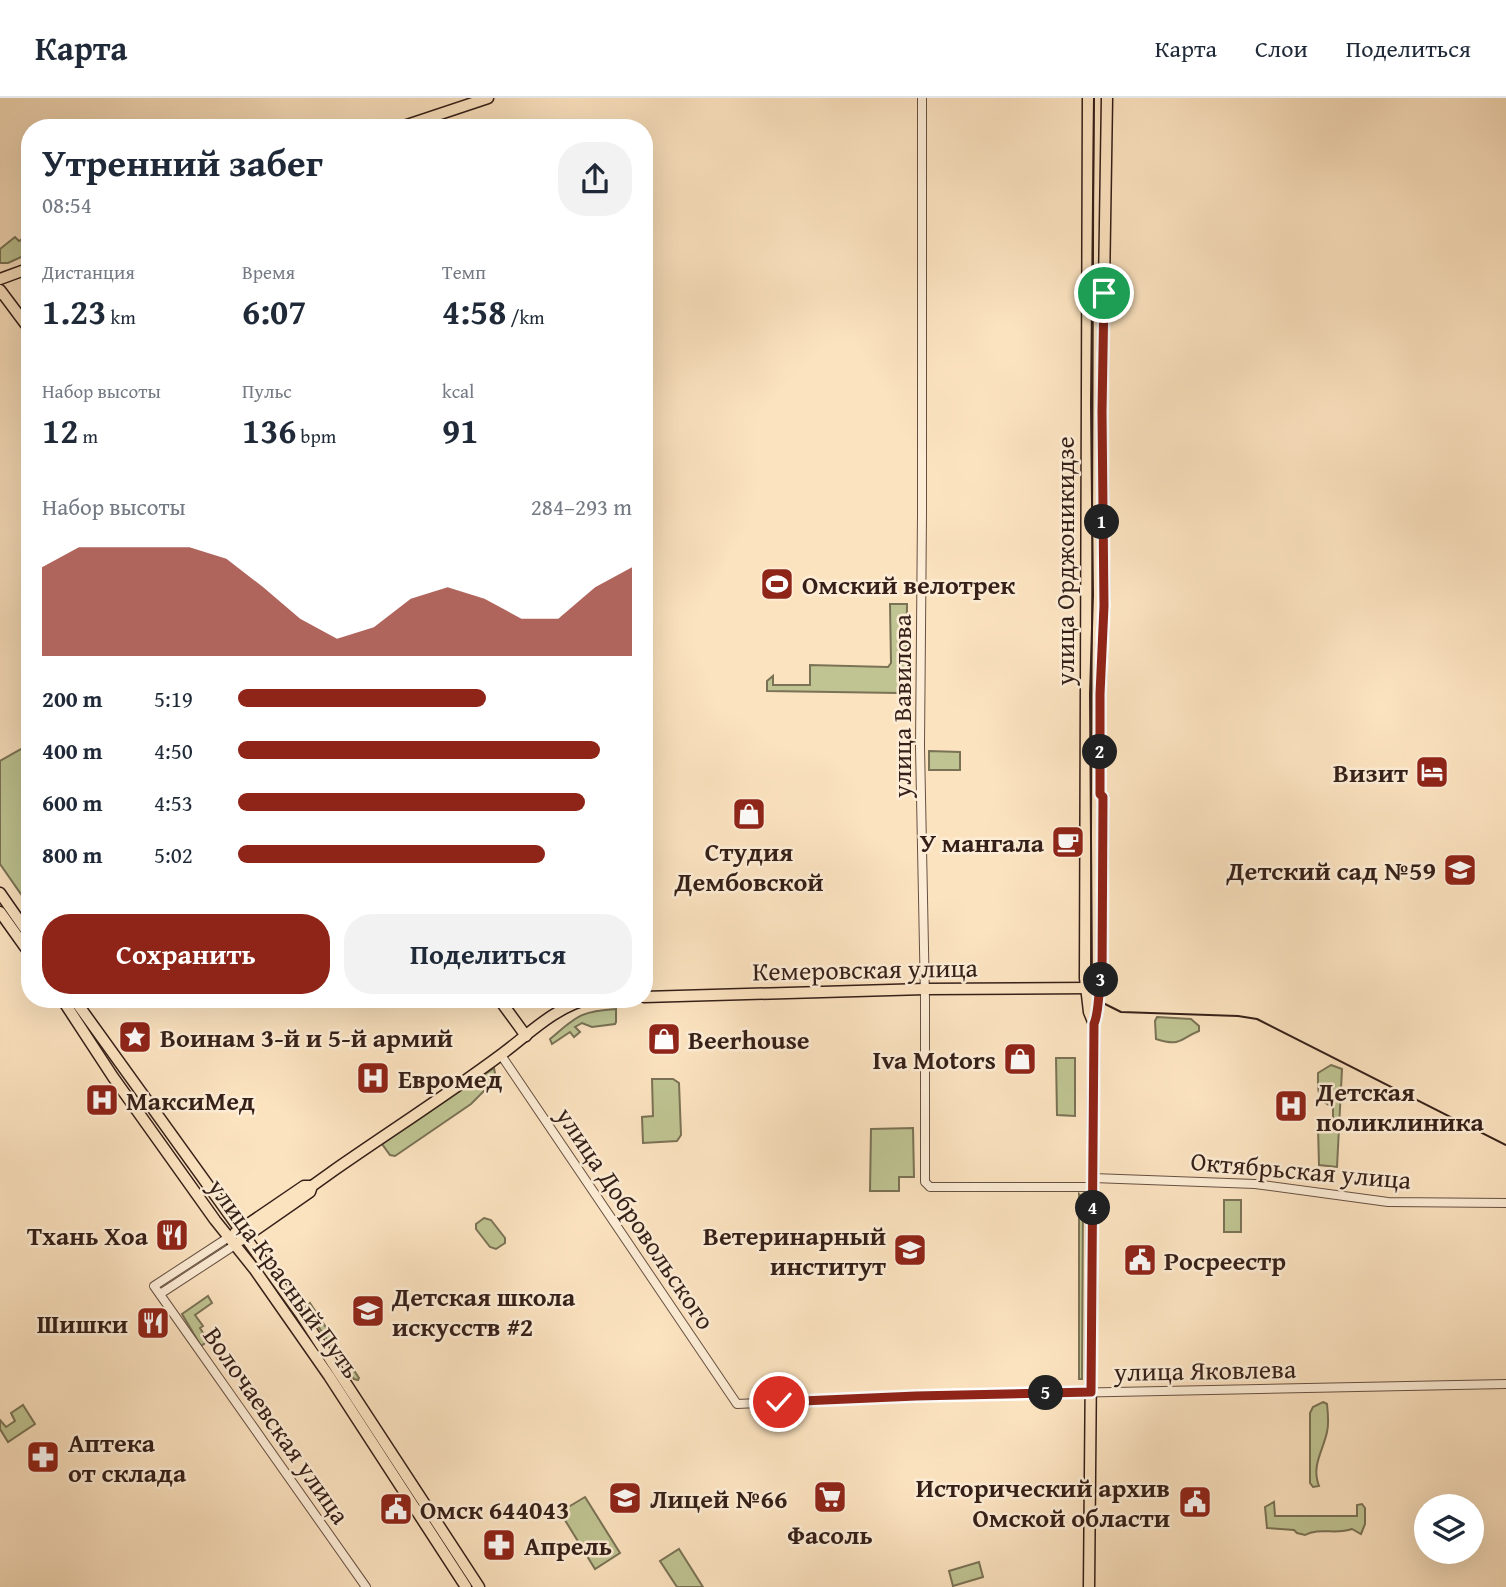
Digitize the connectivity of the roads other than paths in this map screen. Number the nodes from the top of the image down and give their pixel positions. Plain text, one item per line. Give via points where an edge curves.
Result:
1 (488, 98) edge
2 (922, 98) edge
3 (1088, 98) edge
4 (1107, 98) edge
5 (425, 119) edge
6 (21, 271) edge
7 (0, 279) edge
8 (0, 290) edge
9 (21, 318) edge
10 (0, 893) edge
11 (0, 912) edge
12 (21, 923) edge
13 (21, 941) edge
14 (1086, 988) junction
15 (1099, 988) junction
16 (925, 989) junction
17 (653, 997) edge
18 (68, 1008) edge
19 (80, 1008) edge
20 (506, 1008) edge
21 (564, 1008) edge
22 (1094, 1024) junction
23 (526, 1035) junction
24 (501, 1055) junction
25 (1093, 1182) junction
26 (930, 1186) joint
27 (1506, 1203) edge
28 (242, 1233) junction
29 (232, 1241) junction
30 (160, 1294) junction
31 (1506, 1384) edge
32 (1091, 1392) junction
33 (737, 1404) joint
34 (452, 1556) junction
35 (366, 1587) edge
36 (466, 1587) edge
37 (479, 1587) edge
38 (1089, 1587) edge

1 - 5 main road
2 - 16 street, улица Вавилова via 920,746
3 - 14 main road, улица Орджоникидзе
4 - 15 main road, улица Орджоникидзе
6 - 7 main road
8 - 9 main road
10 - 12 main road
11 - 13 main road
14 - 15 main road, Кемеровская улица
14 - 16 main road, Кемеровская улица
14 - 22 main road, улица Орджоникидзе
15 - 22 main road, улица Орджоникидзе
16 - 17 main road, Кемеровская улица
16 - 26 street, улица Вавилова via 925,1182
18 - 29 main road, улица Красный Путь
19 - 28 main road, улица Красный Путь
20 - 23 main road
21 - 23 main road
22 - 25 main road, улица Орджоникидзе
23 - 24 main road
24 - 28 main road via 312,1186 304,1186
24 - 33 street, улица Добровольского
25 - 26 street, Октябрьская улица
25 - 27 street, Октябрьская улица via 1255,1184 1388,1202
25 - 32 main road, улица Орджоникидзе
28 - 29 main road
28 - 34 main road, улица Красный Путь via 325,1350
29 - 30 street
29 - 30 street, Волочаевская улица via 154,1286
29 - 34 main road, улица Красный Путь
30 - 35 street, Волочаевская улица
31 - 32 street, улица Яковлева
32 - 33 street, улица Яковлева
32 - 38 main road, улица Орджоникидзе
34 - 36 main road, улица Красный Путь
34 - 37 main road, улица Красный Путь

